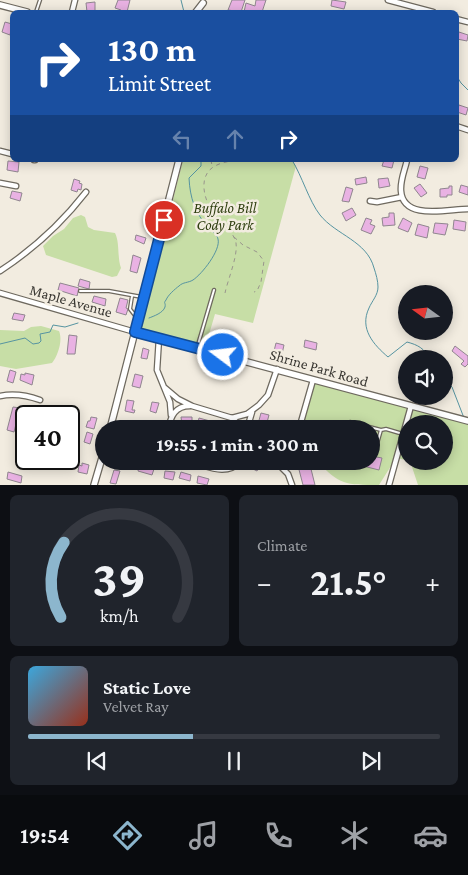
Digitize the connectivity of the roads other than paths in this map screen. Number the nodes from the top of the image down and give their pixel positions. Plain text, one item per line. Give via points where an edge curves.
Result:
1 (388, 0) edge
2 (2, 3) edge
3 (21, 10) edge
4 (426, 10) edge
5 (178, 162) edge
6 (407, 162) edge
7 (0, 183) edge
8 (16, 186) dead end
9 (86, 192) dead end
10 (402, 197) junction
11 (370, 201) dead end
12 (468, 209) edge
13 (0, 272) edge
14 (214, 290) dead end
15 (80, 291) dead end
16 (0, 293) edge
17 (132, 296) junction
18 (144, 297) junction
19 (138, 320) junction
20 (135, 332) junction
21 (159, 338) junction
22 (197, 348) junction
23 (277, 369) junction
24 (313, 380) junction
25 (165, 388) junction
26 (0, 396) edge
27 (40, 400) dead end
28 (192, 406) junction
29 (411, 406) junction
30 (252, 411) junction
31 (172, 415) junction
32 (408, 415) edge
33 (232, 418) junction
34 (112, 420) edge
35 (171, 420) edge
36 (235, 420) edge
37 (249, 420) edge
38 (302, 420) edge
39 (468, 421) edge
40 (381, 430) joint
41 (398, 433) edge
42 (380, 434) edge
43 (398, 452) edge
44 (98, 470) edge
45 (284, 470) edge
46 (94, 485) edge
47 (292, 485) edge
48 (389, 485) edge

1 - 4 street
2 - 3 street
5 - 18 street
6 - 10 street
7 - 8 street
9 - 13 street via 40,242
10 - 11 street
10 - 12 street via 414,210
14 - 22 lane
15 - 17 lane via 109,291
16 - 20 street, Maple Avenue
17 - 18 lane
17 - 19 lane via 130,309
18 - 19 street
19 - 20 street
20 - 21 street, Shrine Park Road
20 - 34 street
21 - 22 street, Shrine Park Road
21 - 25 street via 158,370
22 - 23 street, Shrine Park Road
23 - 24 street, Shrine Park Road
23 - 30 street via 268,395
24 - 29 street, Shrine Park Road
24 - 38 street
25 - 28 street
25 - 31 street
26 - 27 street via 26,395
28 - 31 street via 180,408
28 - 33 street
29 - 32 street
29 - 39 street, Shrine Park Road
30 - 33 street
30 - 37 street
31 - 35 street
33 - 36 street
40 - 41 lane
40 - 42 lane
43 - 48 street
44 - 46 street
45 - 47 street

